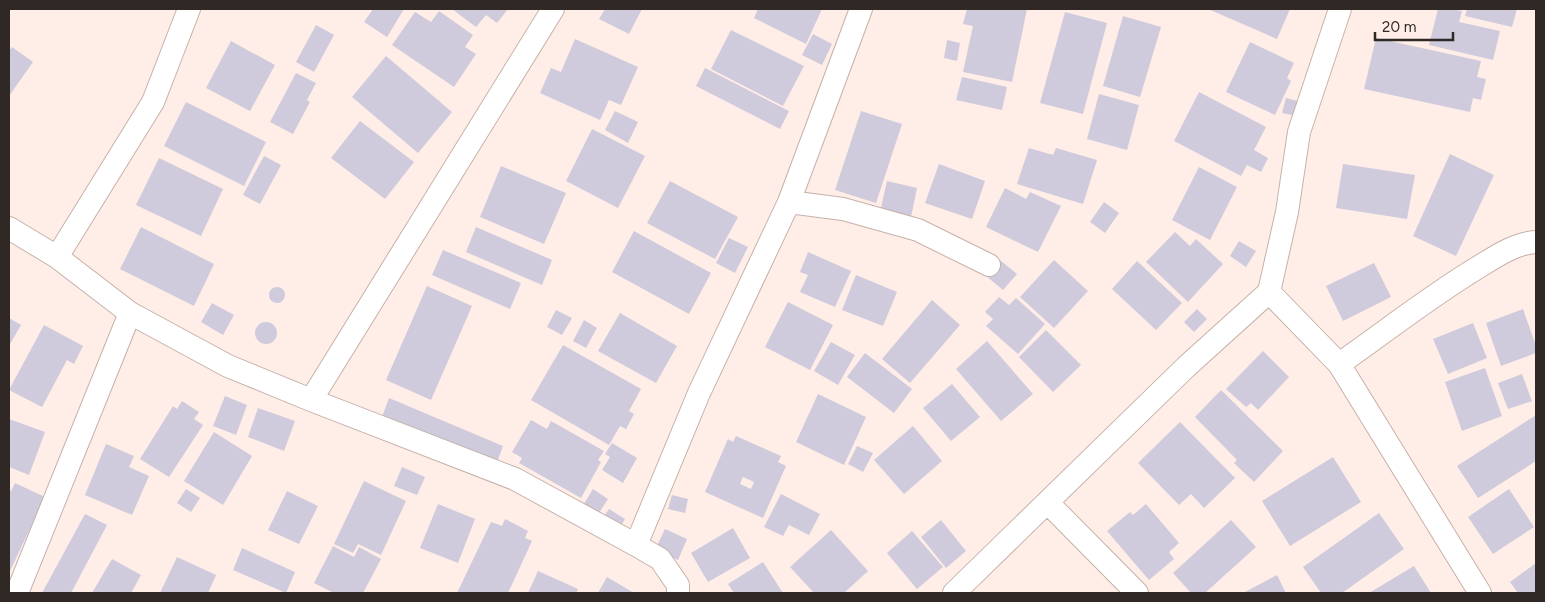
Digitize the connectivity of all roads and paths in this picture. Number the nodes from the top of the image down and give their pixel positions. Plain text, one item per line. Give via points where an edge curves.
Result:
1 (189, 9) edge
2 (553, 9) edge
3 (861, 9) edge
4 (1340, 9) edge
5 (789, 202) junction
6 (9, 228) edge
7 (1536, 242) edge
8 (57, 257) junction
9 (989, 265) dead end
10 (1269, 292) junction
11 (130, 314) junction
12 (1339, 364) junction
13 (311, 400) junction
14 (1048, 503) junction
15 (636, 544) junction
16 (18, 593) edge
17 (678, 593) edge
18 (954, 593) edge
19 (1137, 593) edge
20 (1480, 593) edge

1 - 8 street via 153,102
2 - 13 street
3 - 5 street
4 - 10 street via 1299,132 1288,212
5 - 9 street via 843,209 918,230
5 - 15 street via 699,393
6 - 8 street
7 - 12 street via 1524,242 1452,283
8 - 11 street
10 - 12 street
10 - 14 street
11 - 13 street via 228,366
11 - 16 street
12 - 20 street
13 - 15 street via 515,479
14 - 18 street
14 - 19 street
15 - 17 street via 660,560 678,586

